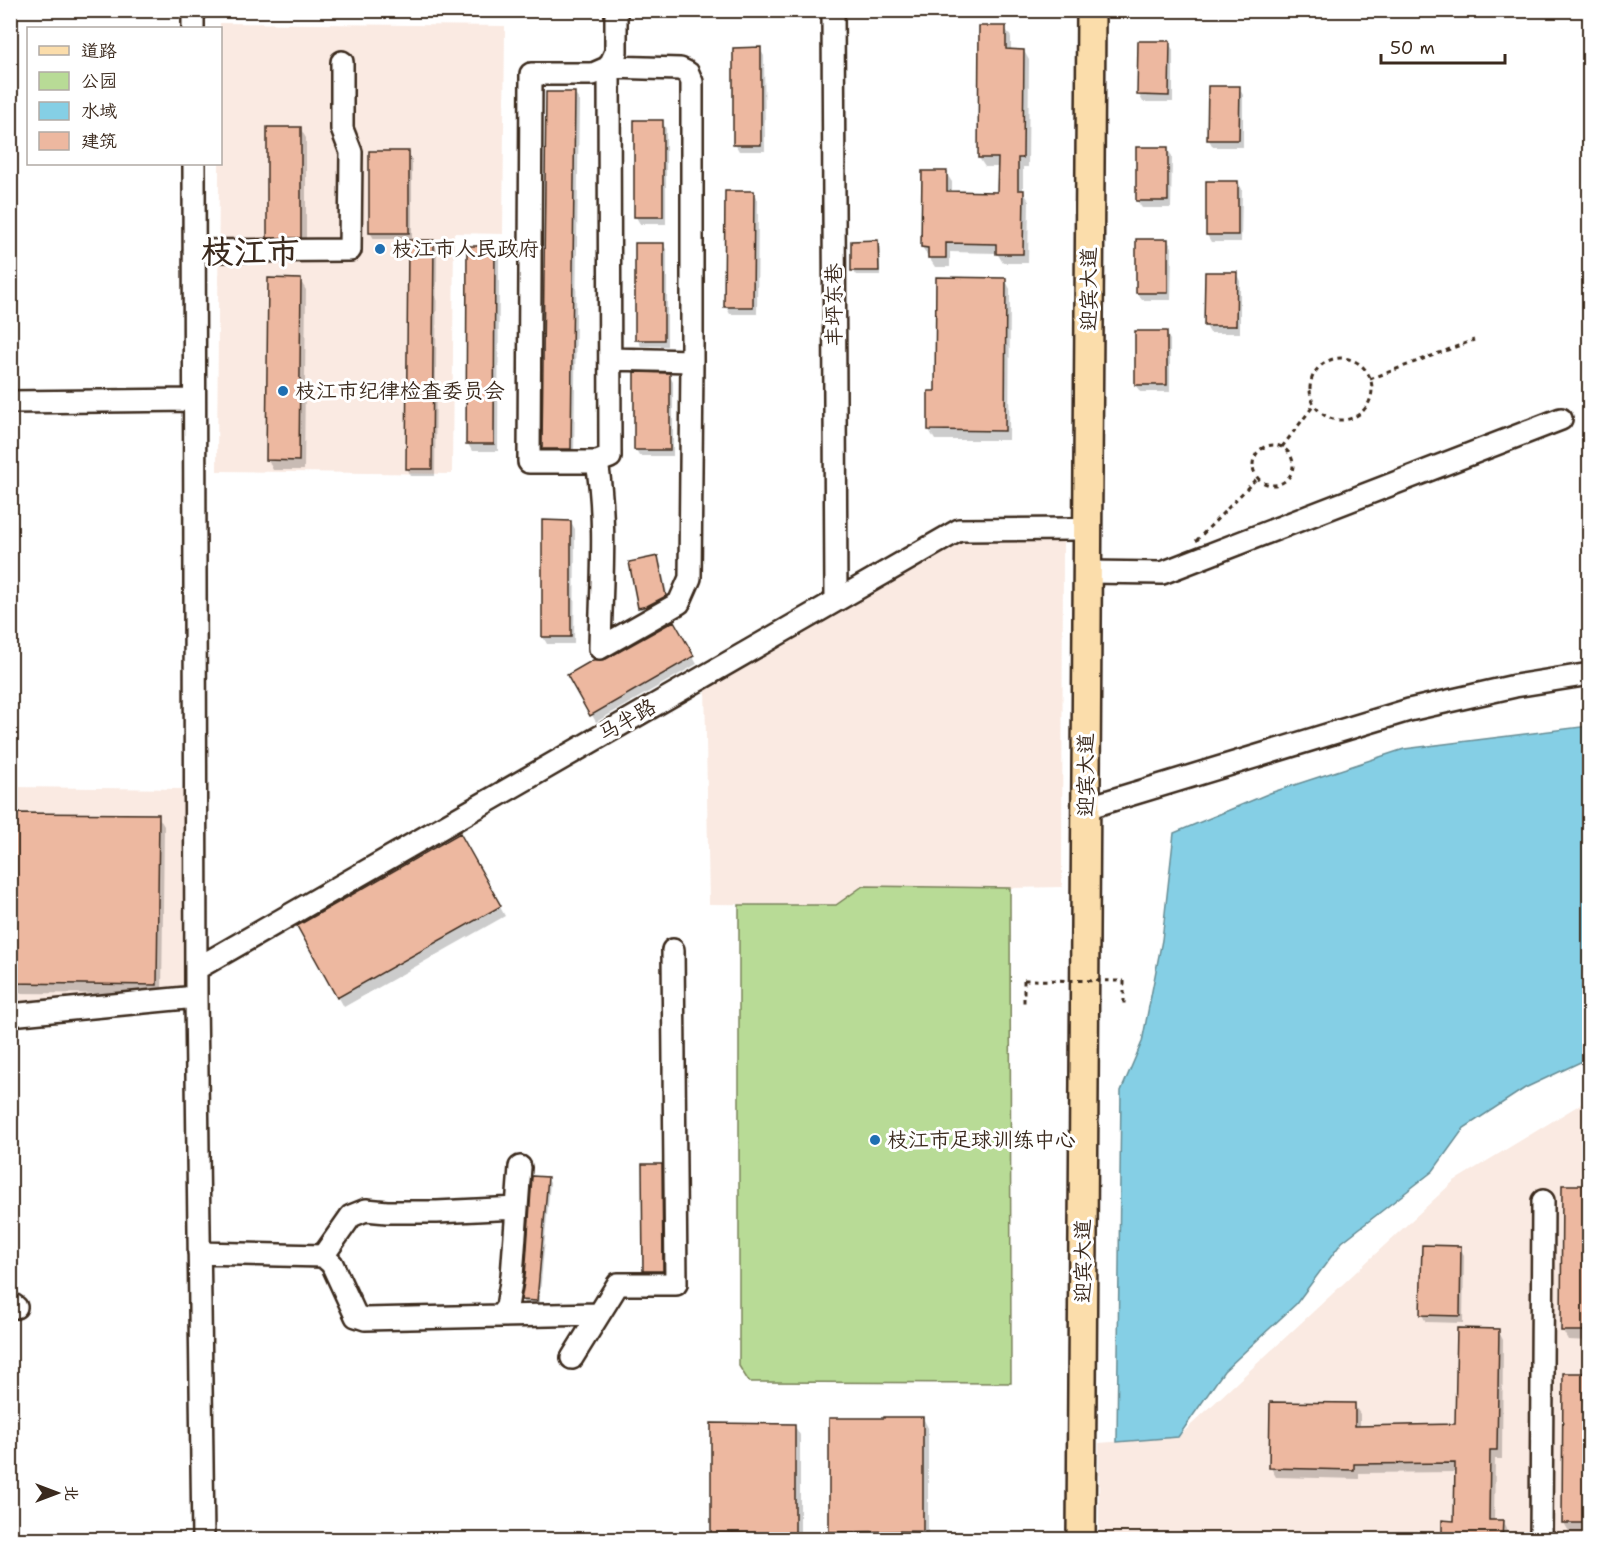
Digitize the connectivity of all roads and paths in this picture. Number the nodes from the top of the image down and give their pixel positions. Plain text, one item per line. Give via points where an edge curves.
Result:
1 (193, 10) edge
2 (616, 10) edge
3 (833, 10) edge
4 (1077, 10) edge
5 (1091, 10) edge
6 (193, 27) edge
7 (342, 62) dead end
8 (609, 67) junction
9 (194, 165) edge
10 (194, 251) junction
11 (1474, 340) dead end
12 (610, 359) junction
13 (692, 361) junction
14 (1370, 379) junction
15 (194, 400) junction
16 (10, 402) edge
17 (1314, 405) junction
18 (1560, 419) dead end
19 (1282, 447) junction
20 (597, 462) junction
21 (1257, 478) junction
22 (1074, 529) junction
23 (1185, 564) junction
24 (1088, 572) junction
25 (836, 598) junction
26 (1590, 674) edge
27 (1086, 808) junction
28 (673, 950) dead end
29 (196, 969) junction
30 (196, 997) junction
31 (1024, 1006) dead end
32 (1124, 1008) dead end
33 (10, 1015) edge
34 (520, 1167) dead end
35 (1543, 1200) dead end
36 (517, 1208) junction
37 (199, 1253) junction
38 (323, 1256) junction
39 (599, 1314) junction
40 (500, 1316) junction
41 (572, 1358) dead end
42 (203, 1539) edge
43 (1068, 1539) edge
44 (1081, 1539) edge
45 (1541, 1539) edge

1 - 6 street
2 - 8 street via 616,52
3 - 25 street, 丰坪东巷
4 - 22 main road, 迎宾大道
5 - 24 main road, 迎宾大道
7 - 10 street via 342,129 351,152 350,250
8 - 12 street
8 - 13 street via 680,69 688,73 692,82
8 - 20 street via 593,74 531,74 529,462
9 - 10 street
10 - 15 street
11 - 14 path
12 - 13 street
12 - 20 street via 610,457
13 - 20 street via 690,578 679,603 600,648 602,532
14 - 17 path via 1372,394 1368,404 1352,418 1331,419
14 - 17 path via 1354,360 1344,357 1325,361 1312,376 1310,395
15 - 16 street
15 - 29 street
17 - 19 path
18 - 23 street
19 - 21 path via 1269,446 1257,453 1253,466
19 - 21 path via 1294,464 1287,481 1275,486
21 - 23 path via 1197,538
22 - 25 street, 马半路 via 958,530
22 - 43 main road, 迎宾大道
23 - 24 street via 1162,573
24 - 27 main road, 迎宾大道
25 - 29 street, 马半路
26 - 27 street via 1409,710
27 - 44 main road, 迎宾大道
28 - 39 street via 676,1284 618,1284
29 - 30 street
30 - 33 street
30 - 37 street
31 - 32 path, bridge via 1024,980 1124,981
34 - 36 street
35 - 45 street
36 - 38 street via 366,1210 351,1216
36 - 40 street via 512,1276 507,1306
37 - 38 street
37 - 42 street
38 - 40 street via 332,1264 356,1316
39 - 40 street
39 - 41 street

